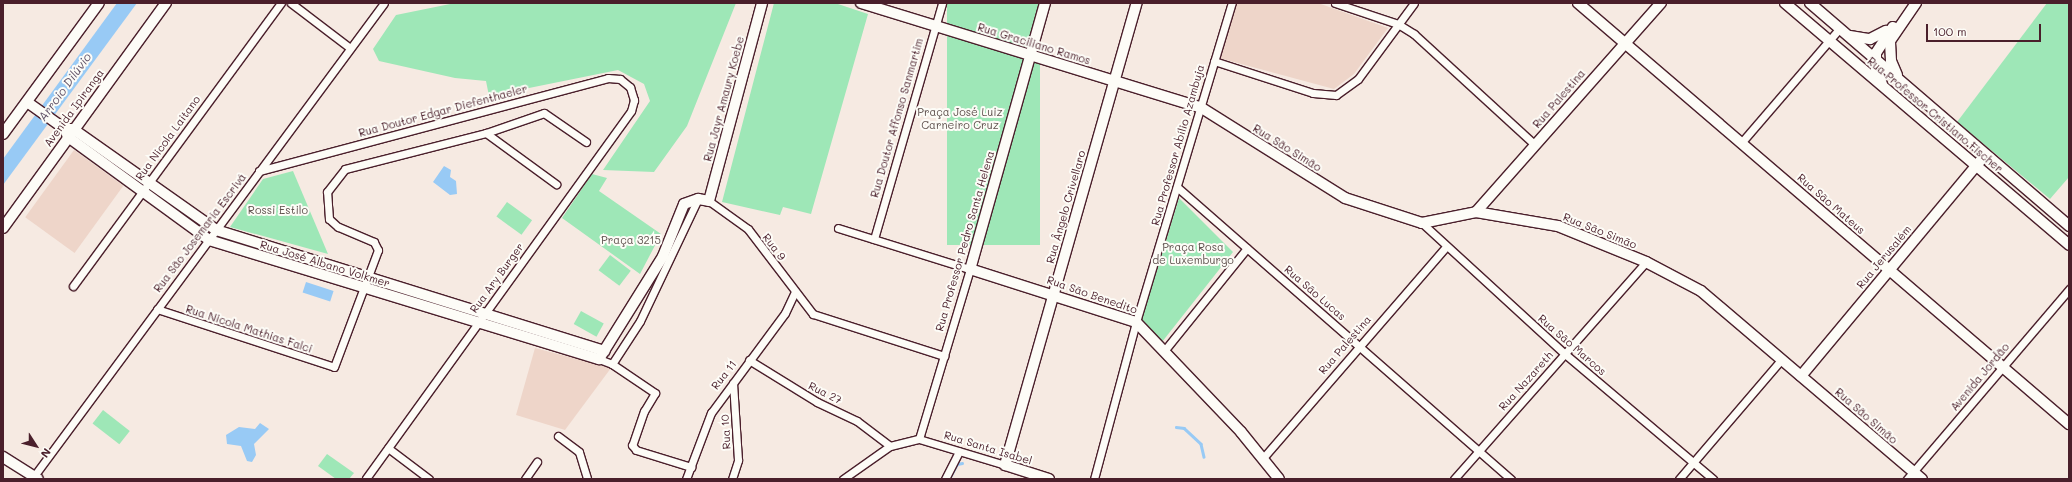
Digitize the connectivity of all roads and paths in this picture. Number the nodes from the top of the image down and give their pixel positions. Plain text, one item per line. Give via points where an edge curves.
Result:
1 (99, 3) edge
2 (166, 3) edge
3 (281, 3) edge
4 (291, 3) edge
5 (384, 3) edge
6 (762, 3) edge
7 (861, 3) edge
8 (942, 3) edge
9 (1045, 3) edge
10 (1138, 3) edge
11 (1232, 3) edge
12 (1335, 3) edge
13 (1414, 3) edge
14 (1578, 3) edge
15 (1661, 3) edge
16 (1785, 3) edge
17 (1810, 3) edge
18 (1916, 3) edge
19 (1902, 19) junction
20 (1398, 24) junction
21 (935, 26) junction
22 (1839, 29) junction
23 (1848, 36) junction
24 (1829, 41) junction
25 (1624, 44) junction
26 (350, 48) junction
27 (1031, 55) junction
28 (1876, 59) junction
29 (1214, 61) junction
30 (1114, 81) junction
31 (1901, 81) junction
32 (630, 87) joint
33 (1885, 89) junction
34 (30, 104) junction
35 (1200, 107) junction
36 (66, 130) junction
37 (486, 133) junction
38 (3, 134) edge
39 (586, 142) dead end
40 (1741, 143) junction
41 (1535, 145) junction
42 (1986, 154) junction
43 (1977, 165) junction
44 (259, 171) junction
45 (149, 184) junction
46 (556, 184) dead end
47 (1177, 187) junction
48 (143, 192) junction
49 (698, 200) junction
50 (710, 202) junction
51 (1476, 212) junction
52 (1422, 223) junction
53 (2069, 226) edge
54 (3, 228) edge
55 (838, 228) dead end
56 (216, 230) junction
57 (874, 239) junction
58 (209, 240) junction
59 (2069, 245) edge
60 (1247, 248) junction
61 (1445, 248) junction
62 (304, 256) junction
63 (1646, 262) junction
64 (301, 269) junction
65 (970, 269) junction
66 (1889, 270) junction
67 (368, 275) junction
68 (73, 286) dead end
69 (364, 288) junction
70 (2069, 289) edge
71 (795, 292) junction
72 (1054, 294) junction
73 (157, 309) junction
74 (485, 314) junction
75 (1136, 322) junction
76 (478, 323) junction
77 (1359, 347) junction
78 (1164, 351) junction
79 (1565, 354) junction
80 (602, 355) junction
81 (944, 356) junction
82 (1782, 359) junction
83 (749, 360) junction
84 (612, 364) junction
85 (2003, 366) junction
86 (1801, 376) junction
87 (733, 383) junction
88 (2069, 424) edge
89 (558, 436) dead end
90 (919, 439) junction
91 (890, 446) junction
92 (388, 448) junction
93 (959, 451) junction
94 (1479, 451) junction
95 (3, 457) edge
96 (1263, 458) junction
97 (537, 462) dead end
98 (1693, 463) junction
99 (1005, 465) junction
100 (691, 467) junction
101 (1910, 475) edge
102 (36, 478) edge
103 (366, 479) edge
104 (429, 479) edge
105 (525, 479) edge
106 (587, 479) edge
107 (686, 479) edge
108 (732, 479) edge
109 (843, 479) edge
110 (945, 479) edge
111 (1049, 479) edge
112 (1094, 479) edge
113 (1279, 479) edge
114 (1454, 479) edge
115 (1510, 479) edge
116 (1679, 479) edge
117 (1713, 479) edge
118 (1922, 479) edge

1 - 34 street
2 - 36 street, Avenida Ipiranga
3 - 45 street, Rua Nicola Laitano
4 - 26 street
5 - 26 street, Rua São Josemaría Escrivá
6 - 50 street, Rua Jayr Amaury Koebe
7 - 21 street, Rua Graciliano Ramos
8 - 21 street, Rua Doutor Affonso Sanmartim
9 - 27 street, Rua Professor Pedro Santa Helena
10 - 30 street, Rua Ângelo Crivellaro
11 - 29 street, Rua Professor Abílio Azambuja
12 - 20 street
13 - 20 street
14 - 25 street, Rua São Mateus
15 - 25 street, Rua Palestina
16 - 24 street, Rua Professor Cristiano Fischer
17 - 22 street, Rua Professor Cristiano Fischer
18 - 19 street
19 - 23 street via 1876,37 1860,40
19 - 28 street via 1881,41
19 - 31 street via 1889,49 1894,71
20 - 29 street via 1358,79 1336,95 1314,93
20 - 41 street via 1414,34
21 - 27 street, Rua Graciliano Ramos
21 - 57 street, Rua Doutor Affonso Sanmartim
22 - 23 street, Rua Professor Cristiano Fischer
22 - 24 street
23 - 28 street, Rua Professor Cristiano Fischer
24 - 33 street, Rua Professor Cristiano Fischer
24 - 40 street
25 - 40 street, Rua São Mateus
25 - 41 street, Rua Palestina
26 - 44 street, Rua São Josemaría Escrivá
27 - 30 street, Rua Graciliano Ramos
27 - 65 street, Rua Professor Pedro Santa Helena
28 - 31 street, Rua Professor Cristiano Fischer
28 - 33 street via 1878,78
29 - 35 street, Rua Professor Abílio Azambuja
30 - 35 street, Rua Graciliano Ramos
30 - 72 street, Rua Ângelo Crivellaro
31 - 42 street, Rua Professor Cristiano Fischer
32 - 44 street, Rua Doutor Edgar Diefenthaeler via 620,79 594,81
32 - 74 street, Rua Ary Burger via 634,100 631,111
33 - 43 street, Rua Professor Cristiano Fischer
34 - 36 street, Rua José Albano Volkmer
34 - 38 street
35 - 47 street, Rua Professor Abílio Azambuja
35 - 52 street, Rua São Simão via 1345,198
36 - 45 street, Rua José Albano Volkmer
36 - 48 street, Rua José Albano Volkmer
36 - 54 street, Avenida Ipiranga
37 - 39 street via 544,113
37 - 46 street
37 - 67 street via 360,163 344,169 333,180 326,192 329,219 378,245
40 - 66 street, Rua São Mateus
41 - 51 street, Rua Palestina
42 - 43 street, Rua Jerusalém
42 - 53 street, Rua Professor Cristiano Fischer
43 - 59 street, Rua Professor Cristiano Fischer
43 - 66 street, Rua Jerusalém
44 - 56 street, Rua São Josemaría Escrivá
45 - 48 street, Rua Nicola Laitano
45 - 56 street, Rua José Albano Volkmer
47 - 60 street, Rua São Lucas
47 - 75 street, Rua Professor Abílio Azambuja
48 - 58 street, Rua José Albano Volkmer
48 - 68 street, Rua Nicola Laitano
49 - 50 street
49 - 80 street via 684,204 662,256
49 - 84 street via 657,292
50 - 71 street, Rua 9 via 748,229
51 - 52 street, Rua São Simão
51 - 63 street, Rua São Simão via 1558,226
52 - 61 street, Rua São Marcos
55 - 57 street, Rua São Benedito
56 - 58 street, Rua São Josemaría Escrivá
56 - 62 street, Rua José Albano Volkmer
57 - 65 street, Rua São Benedito
58 - 64 street, Rua José Albano Volkmer
58 - 73 street, Rua São Josemaría Escrivá
60 - 77 street, Rua São Lucas
60 - 78 street
61 - 77 street, Rua Palestina
61 - 79 street, Rua São Marcos
62 - 64 street
62 - 67 street, Rua José Albano Volkmer
63 - 79 street, Rua Nazareth
63 - 82 street, Rua São Simão via 1701,291
64 - 69 street, Rua José Albano Volkmer
65 - 72 street, Rua São Benedito
65 - 81 street, Rua Professor Pedro Santa Helena
66 - 85 street, Rua São Mateus
66 - 86 street, Rua Jerusalém
67 - 69 street
67 - 74 street, Rua José Albano Volkmer
69 - 73 street, Rua Nicola Mathias Falci via 334,367
69 - 76 street, Rua José Albano Volkmer
70 - 85 street, Avenida Jordão
71 - 81 street, Rua 9 via 813,314
71 - 83 street, Rua 11 via 785,313
72 - 75 street, Rua São Benedito
72 - 99 street, Rua Ângelo Crivellaro
73 - 102 street, Rua São Josemaría Escrivá
74 - 76 street, Rua Ary Burger
74 - 80 street, Rua José Albano Volkmer
75 - 78 street, Rua São Benedito
75 - 112 street, Rua Professor Abílio Azambuja
76 - 80 street, Rua José Albano Volkmer
76 - 92 street, Rua Ary Burger
77 - 94 street, Rua São Lucas
77 - 96 street, Rua Palestina
78 - 96 street, Rua São Benedito
79 - 94 street, Rua Nazareth
79 - 98 street, Rua São Marcos
80 - 84 street
81 - 90 street, Rua Professor Pedro Santa Helena
82 - 86 street, Rua São Simão
82 - 98 street
83 - 87 street, Rua 11
83 - 91 street, Rua 27 via 817,402 857,421
84 - 100 street via 655,393 644,410 632,445 636,450
85 - 88 street, Rua São Mateus
85 - 101 street, Avenida Jordão
86 - 101 street, Rua São Simão
87 - 100 street, Rua 11 via 711,413
87 - 108 street, Rua 10 via 738,460
89 - 106 street via 579,452
90 - 91 street
90 - 93 street, Rua Santa Isabel
91 - 109 street
92 - 103 street, Rua Ary Burger
92 - 104 street
93 - 99 street, Rua Santa Isabel
93 - 110 street
94 - 114 street, Rua Nazareth
94 - 115 street, Rua São Lucas
95 - 102 street
96 - 113 street, Rua São Benedito
97 - 105 street
98 - 116 street
98 - 117 street, Rua São Marcos
99 - 111 street, Rua Santa Isabel
100 - 107 street, Rua 11
101 - 118 street, Rua São Simão

